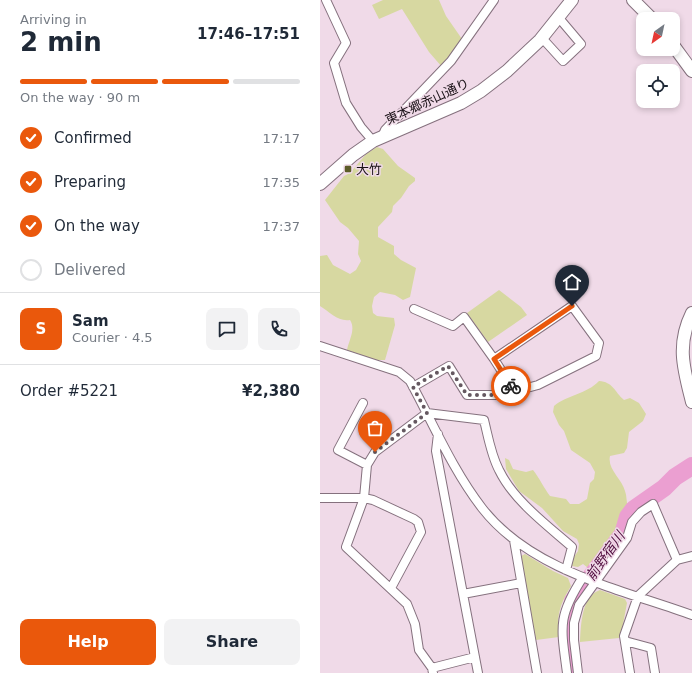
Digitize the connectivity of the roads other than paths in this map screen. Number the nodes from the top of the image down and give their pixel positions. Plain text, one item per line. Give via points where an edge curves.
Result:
1 (326, 0) edge
2 (494, 0) edge
3 (572, 0) edge
4 (633, 0) edge
5 (645, 12) edge
6 (559, 18) junction
7 (542, 38) junction
8 (680, 55) edge
9 (692, 71) edge
10 (378, 139) junction
11 (320, 184) edge
12 (414, 309) dead end
13 (692, 314) edge
14 (320, 346) edge
15 (494, 359) junction
16 (413, 387) junction
17 (515, 392) junction
18 (692, 402) edge
19 (363, 403) dead end
20 (427, 413) junction
21 (438, 434) junction
22 (367, 465) junction
23 (320, 498) edge
24 (364, 498) junction
25 (514, 540) junction
26 (692, 556) edge
27 (677, 560) junction
28 (566, 570) junction
29 (583, 577) junction
30 (595, 581) junction
31 (521, 583) junction
32 (391, 588) junction
33 (463, 594) junction
34 (638, 596) junction
35 (692, 615) edge
36 (625, 641) junction
37 (475, 657) junction
38 (432, 670) edge
39 (478, 673) edge
40 (537, 673) edge
41 (567, 673) edge
42 (578, 673) edge
43 (630, 673) edge
44 (655, 673) edge

1 - 10 street via 346,43 334,62 346,103 361,127
2 - 10 street via 451,61
3 - 6 street, 東本郷赤山通り
4 - 5 street
6 - 7 street, 東本郷赤山通り
6 - 7 street via 581,44 563,61
7 - 10 street, 東本郷赤山通り via 507,71 472,98
8 - 9 street
10 - 11 street, 東本郷赤山通り via 353,155
12 - 15 street via 453,326 464,317
13 - 18 street via 682,344 683,362
14 - 16 street via 399,372
15 - 17 street
15 - 17 street via 572,306 599,343 596,356 538,386
16 - 17 street via 448,366 467,395 501,395
16 - 20 street
19 - 22 street via 338,450
20 - 21 street
20 - 22 street via 375,452
20 - 28 street via 484,420 498,469 512,490 572,547
21 - 25 street via 482,509
21 - 33 street via 436,451
22 - 24 street
23 - 24 street
24 - 32 street via 346,546
24 - 32 street via 414,519 418,522 421,532
25 - 28 street via 534,554
25 - 31 street
26 - 27 street
27 - 30 street via 653,504 640,512 632,522 627,538
27 - 34 street
28 - 29 street
29 - 30 street
29 - 41 street via 564,613 562,626
30 - 34 street
30 - 42 street via 579,605 574,623
31 - 33 street
31 - 40 street
32 - 38 street via 407,604 415,624 419,650
33 - 37 street
34 - 35 street
34 - 36 street via 624,636
36 - 43 street
36 - 44 street via 651,648
37 - 38 street
37 - 39 street

